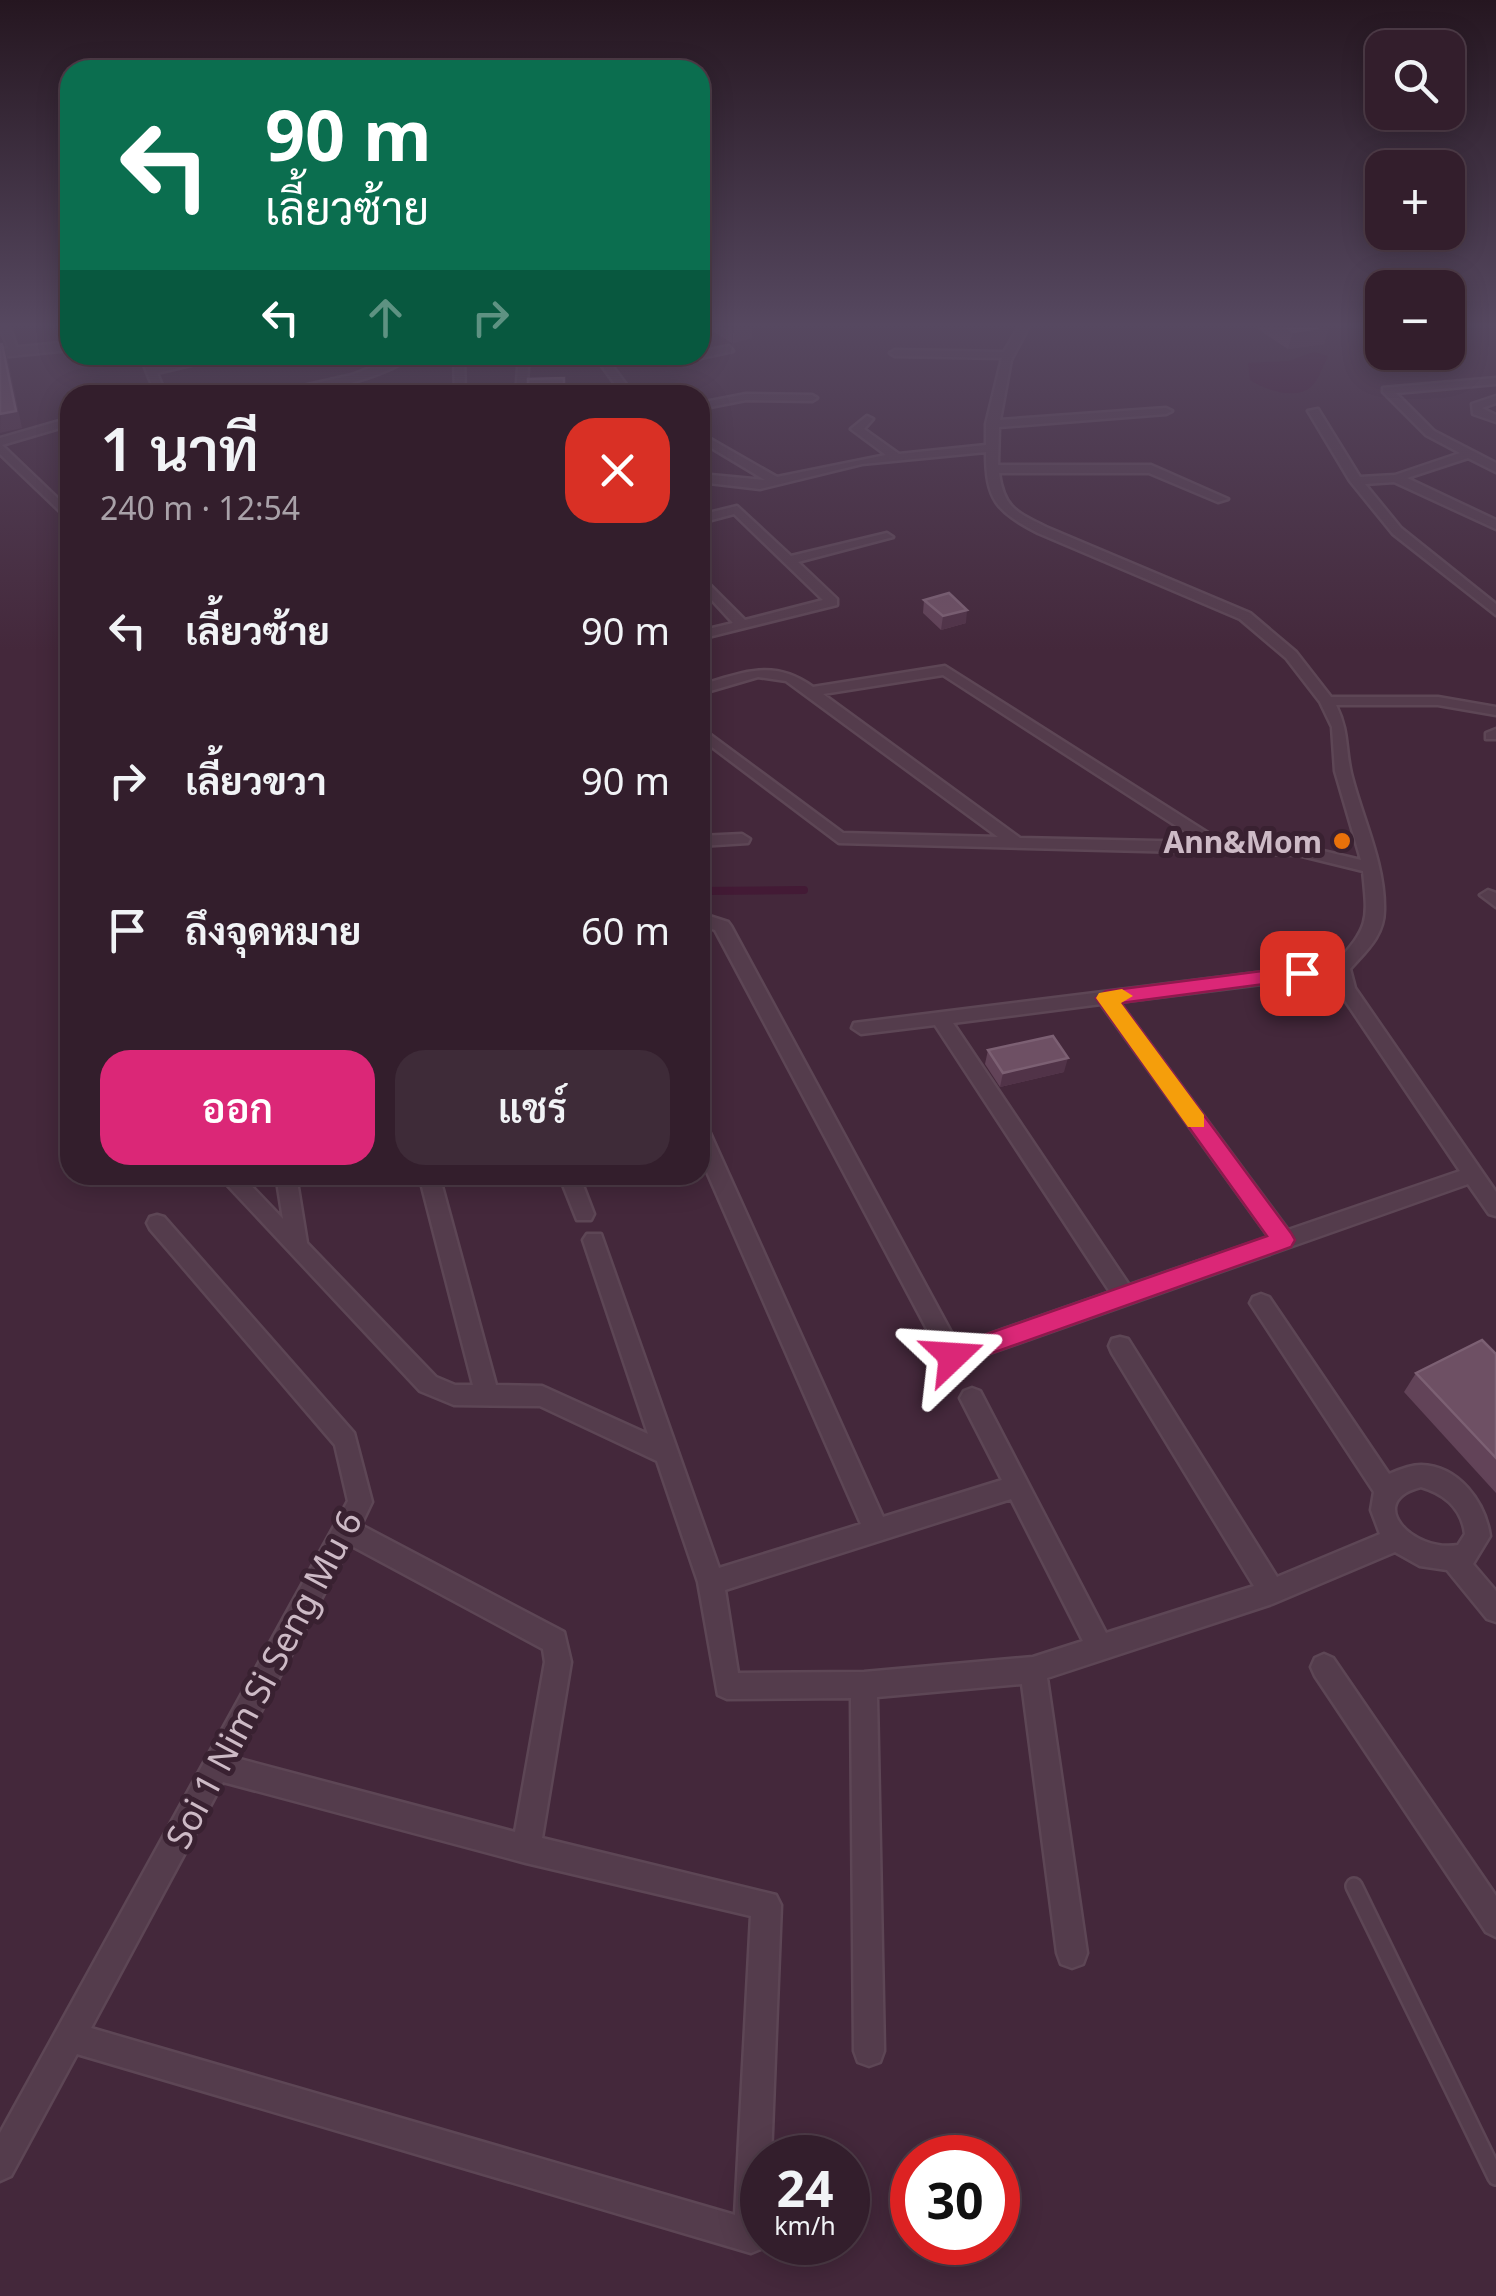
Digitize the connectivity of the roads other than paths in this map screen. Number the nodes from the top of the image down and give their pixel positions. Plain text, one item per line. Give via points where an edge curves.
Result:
1 (29, 435) edge
2 (865, 435) edge
3 (990, 435) edge
4 (1328, 435) edge
5 (1434, 435) edge
6 (710, 442) edge
7 (0, 445) edge
8 (988, 448) junction
9 (1466, 455) junction
10 (896, 458) junction
11 (1496, 468) edge
12 (992, 470) junction
13 (1396, 478) junction
14 (710, 480) edge
15 (775, 480) junction
16 (1356, 482) junction
17 (1222, 499) dead end
18 (60, 506) edge
19 (710, 516) edge
20 (1496, 524) edge
21 (888, 537) dead end
22 (789, 560) junction
23 (710, 590) edge
24 (1496, 611) edge
25 (742, 624) junction
26 (710, 632) edge
27 (710, 687) edge
28 (810, 692) junction
29 (1327, 701) junction
30 (1496, 711) edge
31 (710, 739) edge
32 (742, 840) dead end
33 (710, 841) edge
34 (1018, 843) junction
35 (1220, 848) junction
36 (1372, 868) junction
37 (710, 922) edge
38 (1341, 968) junction
39 (1106, 998) junction
40 (940, 1018) junction
41 (861, 1028) dead end
42 (710, 1155) edge
43 (1470, 1175) junction
44 (238, 1185) edge
45 (288, 1185) edge
46 (433, 1185) edge
47 (573, 1185) edge
48 (1496, 1208) edge
49 (584, 1214) dead end
50 (157, 1224) dead end
51 (594, 1240) dead end
52 (1283, 1240) junction
53 (297, 1242) junction
54 (1124, 1296) junction
55 (1261, 1303) dead end
56 (1120, 1346) dead end
57 (488, 1397) junction
58 (972, 1398) dead end
59 (667, 1454) junction
60 (1016, 1486) junction
61 (1386, 1489) junction
62 (346, 1530) junction
63 (877, 1530) junction
64 (1396, 1539) junction
65 (1454, 1560) junction
66 (711, 1582) junction
67 (1272, 1592) junction
68 (1496, 1610) edge
69 (1099, 1646) junction
70 (1324, 1666) dead end
71 (1033, 1670) junction
72 (864, 1685) junction
73 (218, 1767) junction
74 (526, 1849) junction
75 (1354, 1886) dead end
76 (1496, 1922) edge
77 (1072, 1953) dead end
78 (70, 2037) junction
79 (869, 2051) dead end
80 (0, 2165) edge
81 (1496, 2177) edge

1 - 7 street
2 - 10 street
3 - 8 street
4 - 16 street
5 - 9 street
6 - 15 street
7 - 18 street
8 - 10 street
8 - 12 street
9 - 11 street
9 - 13 street
10 - 15 street
12 - 17 street via 1152,468
12 - 29 street via 996,494 1018,518 1245,616 1291,655
13 - 16 street
13 - 20 street
14 - 15 street via 742,486
16 - 24 street via 1397,531
19 - 22 street via 738,510
21 - 22 street
22 - 25 street via 832,602
23 - 25 street
25 - 26 street
27 - 28 street via 757,673 790,677
28 - 34 street
28 - 35 street via 945,670
29 - 30 street via 1438,701
29 - 36 street via 1340,727 1343,771
31 - 34 street via 839,838
32 - 33 street
34 - 35 street
35 - 36 street via 1298,850
36 - 38 street via 1376,912 1369,938
37 - 54 street via 722,926 953,1356
38 - 39 street
38 - 43 street via 1346,989
39 - 40 street
39 - 52 street
40 - 41 street
40 - 54 street
42 - 63 street
43 - 48 street
43 - 52 street
44 - 53 street
45 - 53 street
46 - 57 street
47 - 49 street
50 - 62 street, Soi 1 Nim Si Seng Mu 6 via 346,1440 360,1502
51 - 59 street
52 - 54 street
53 - 57 street via 428,1384 454,1395
55 - 61 street
56 - 67 street
57 - 59 street via 542,1396
58 - 60 street
59 - 66 street
60 - 63 street
60 - 69 street
61 - 64 street via 1382,1513
61 - 65 street via 1421,1476 1462,1497 1478,1536
62 - 73 street, Soi 1 Nim Si Seng Mu 6
62 - 74 street via 555,1640 558,1662
63 - 66 street
64 - 65 street via 1424,1558
64 - 67 street
65 - 68 street
66 - 72 street via 726,1686
67 - 69 street
69 - 71 street
70 - 76 street
71 - 72 street
71 - 77 street
72 - 79 street
73 - 74 street
73 - 78 street, Soi 1 Nim Si Seng Mu 6
74 - 78 street via 766,1905 751,2236
75 - 81 lane
78 - 80 street, Soi 1 Nim Si Seng Mu 6

